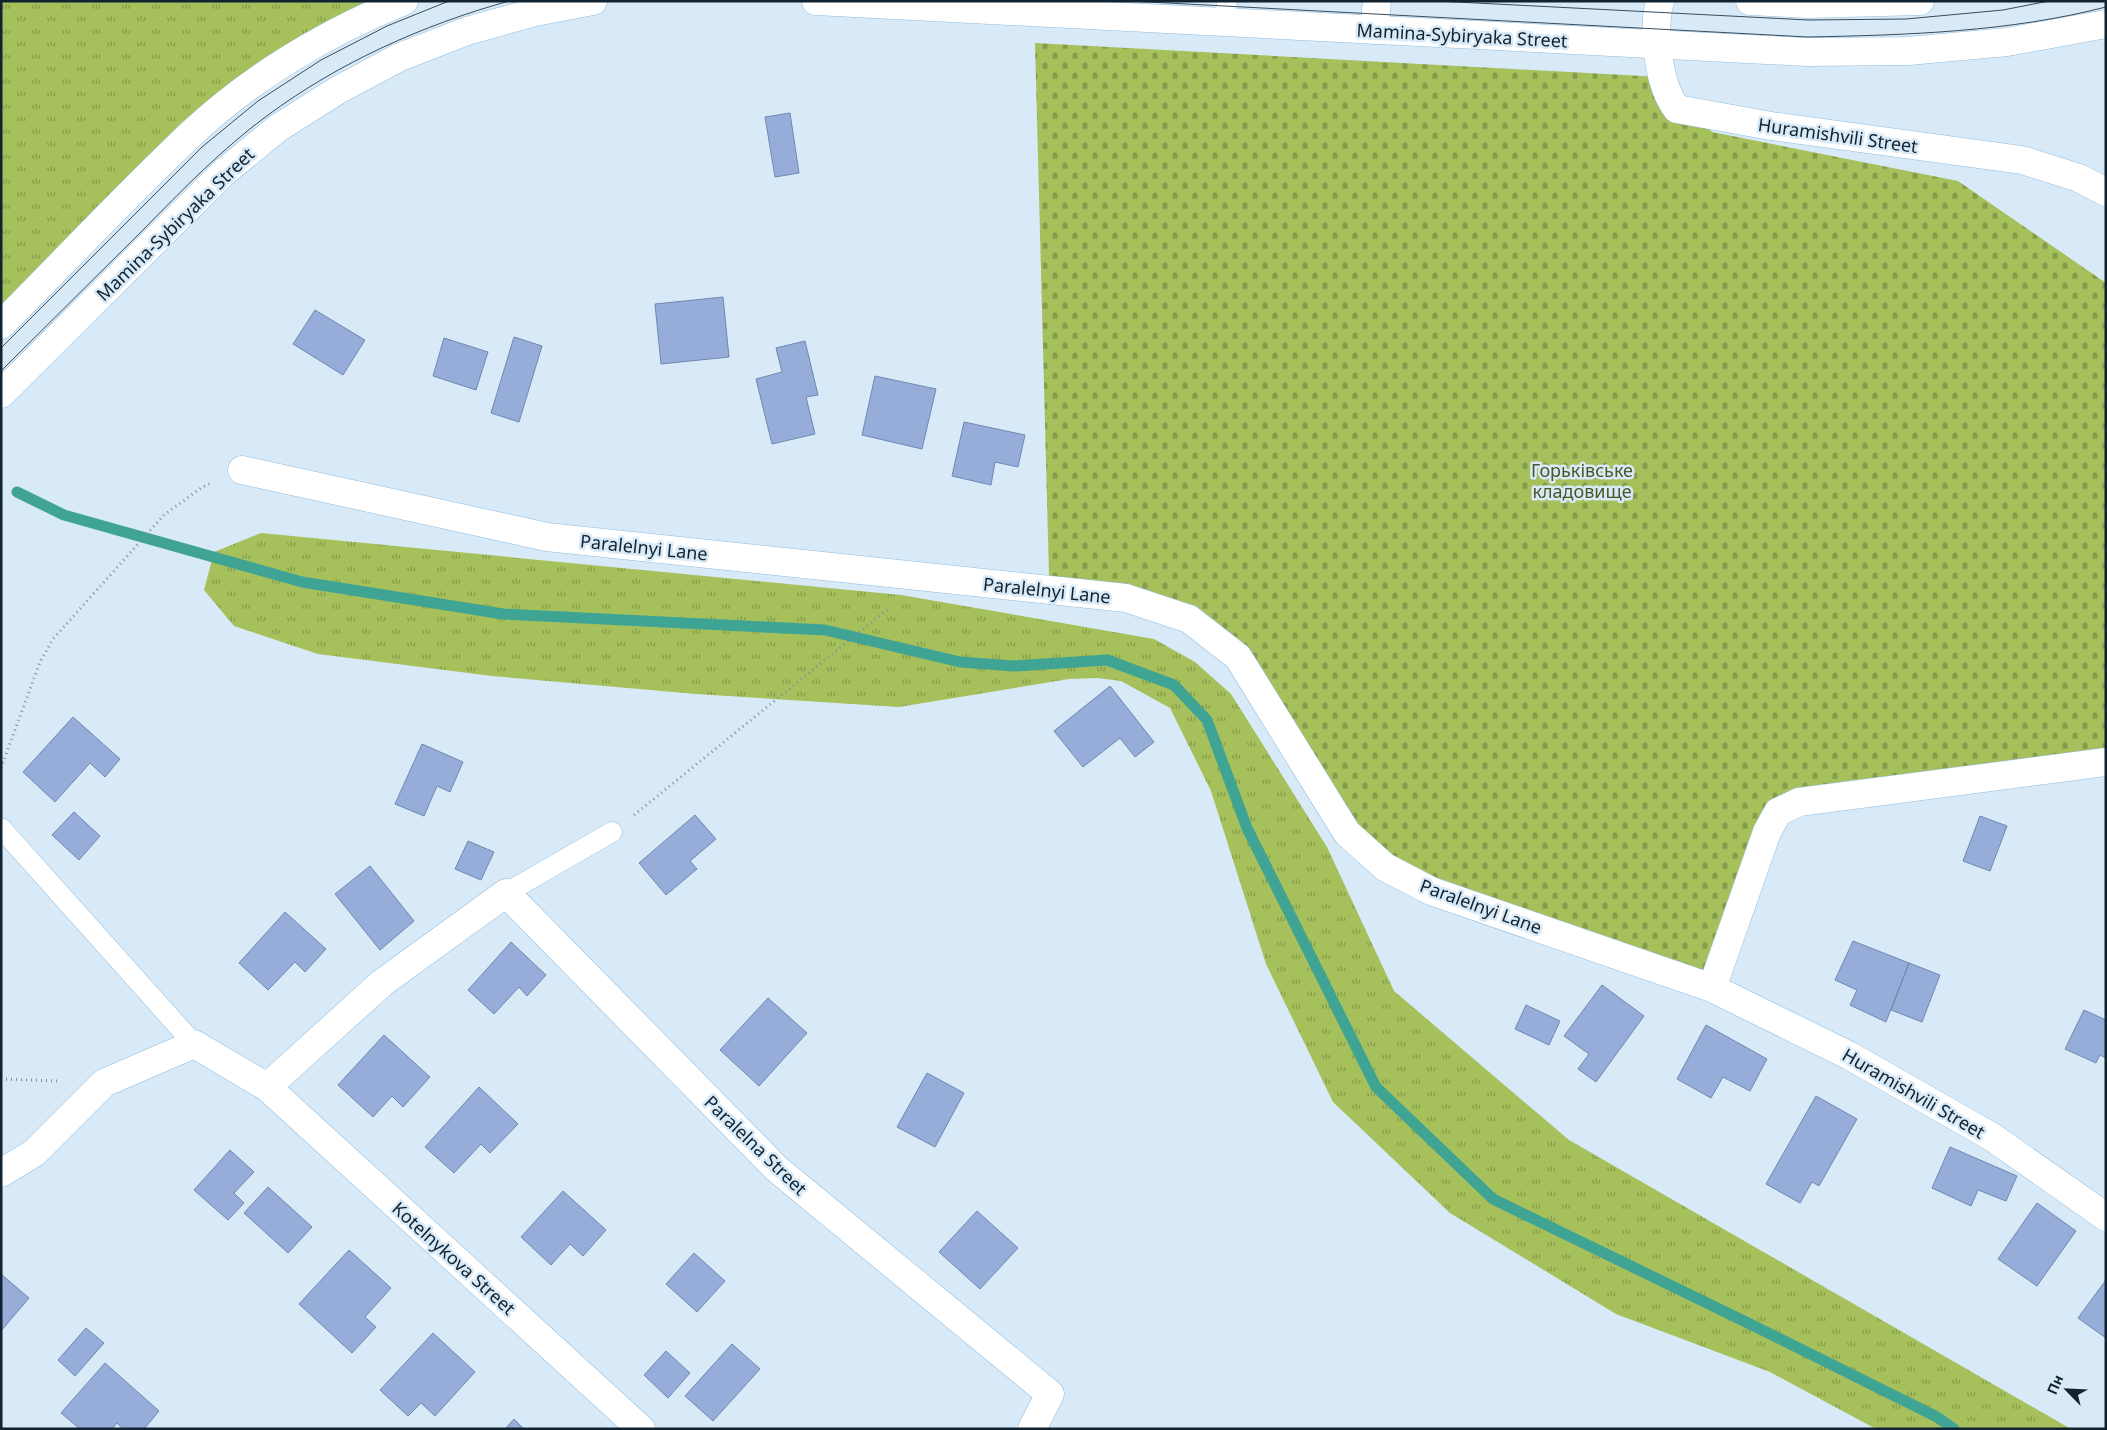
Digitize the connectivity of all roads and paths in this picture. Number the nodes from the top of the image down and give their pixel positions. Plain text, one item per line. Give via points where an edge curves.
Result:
1 (404, 1) edge
2 (594, 1) edge
3 (816, 1) edge
4 (1377, 1) edge
5 (1660, 1) edge
6 (1750, 1) edge
7 (1920, 1) edge
8 (1226, 12) edge
9 (2106, 24) edge
10 (1374, 30) junction
11 (1656, 45) junction
12 (2106, 192) edge
13 (1, 325) edge
14 (1, 394) edge
15 (242, 470) joint
16 (926, 578) junction
17 (2106, 762) edge
18 (1, 768) edge
19 (1, 828) edge
20 (612, 832) joint
21 (506, 892) junction
22 (1712, 988) junction
23 (194, 1044) junction
24 (1, 1079) edge
25 (104, 1083) junction
26 (268, 1086) junction
27 (1, 1172) edge
28 (2106, 1217) edge
29 (642, 1429) edge
30 (1032, 1429) edge

1 - 13 street via 312,46 248,88 191,134
2 - 14 street, Mamina-Sybiryaka Street via 535,12 467,31 400,57 338,90 278,128 223,173
3 - 8 street, Mamina-Sybiryaka Street
4 - 10 street
5 - 11 street, Huramishvili Street
6 - 7 street via 1808,4
8 - 10 street, Mamina-Sybiryaka Street
9 - 11 street, Mamina-Sybiryaka Street via 2007,42 1908,51 1807,52
10 - 11 street, Mamina-Sybiryaka Street
11 - 12 street, Huramishvili Street via 1669,99 1677,109 1771,126 2022,160 2079,178
15 - 16 street, Paralelnyi Lane via 547,537
15 - 18 path via 201,488 164,515 53,639 40,662
16 - 20 path
16 - 22 street, Paralelnyi Lane via 1126,598 1189,618 1238,657 1347,833 1385,867 1431,891
17 - 22 street via 1799,802 1778,812 1767,832
19 - 23 lane
20 - 21 lane
21 - 26 street via 382,983
21 - 30 street, Paralelna Street via 777,1169 1050,1394
22 - 28 street, Huramishvili Street via 1850,1056 1992,1137
23 - 25 street
23 - 26 street, Kotelnykova Street
24 - 25 path
25 - 27 street via 34,1154
26 - 29 street, Kotelnykova Street

